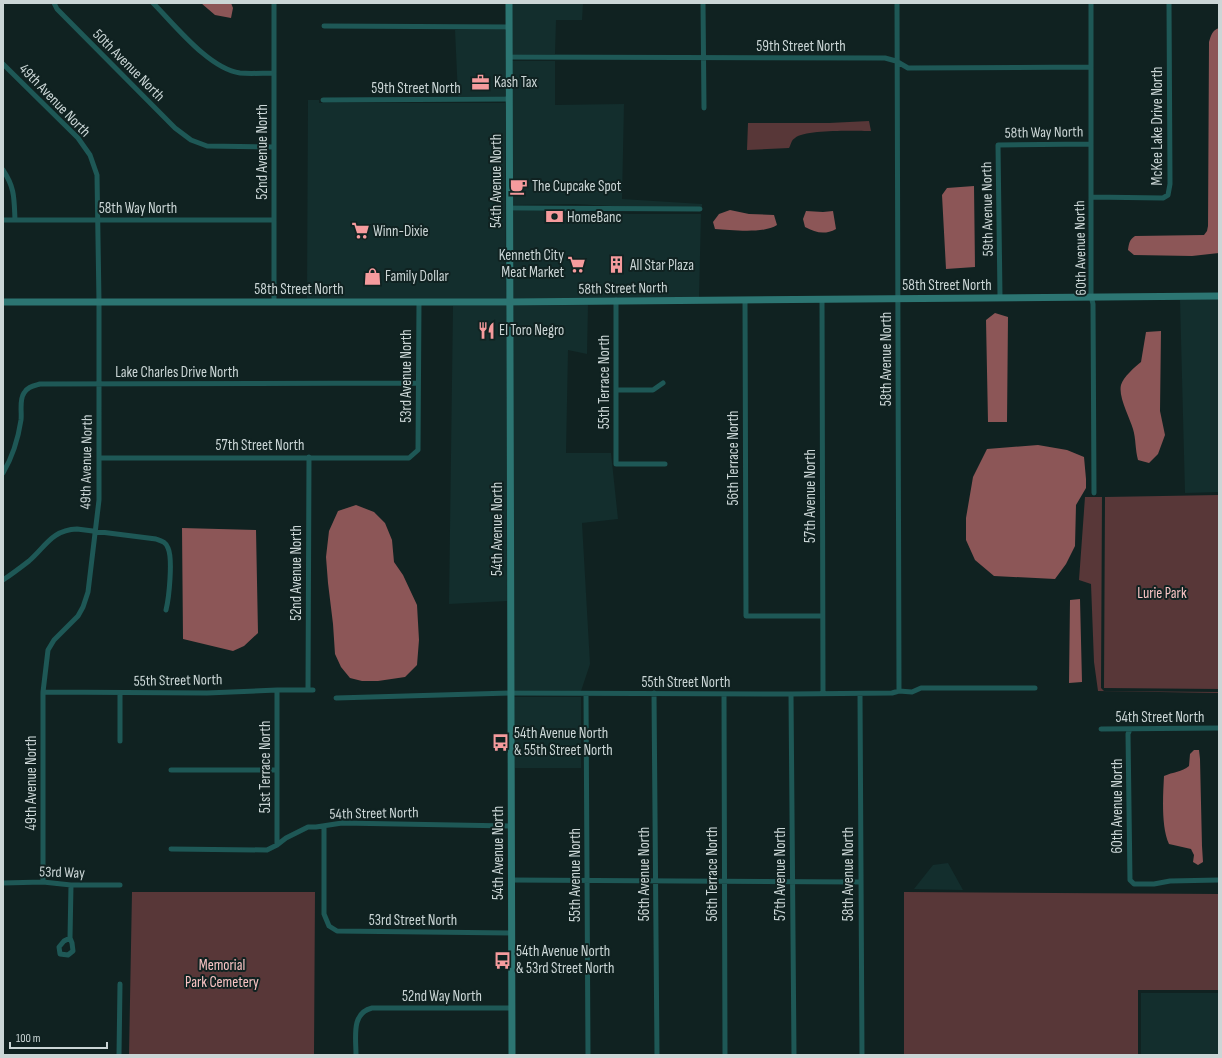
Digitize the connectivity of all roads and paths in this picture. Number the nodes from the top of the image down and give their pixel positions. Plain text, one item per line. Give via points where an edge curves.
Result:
1 (54, 3) edge
2 (153, 3) edge
3 (274, 3) edge
4 (509, 3) edge
5 (703, 3) edge
6 (897, 3) edge
7 (1091, 3) edge
8 (1169, 3) edge
9 (324, 26) dead end
10 (509, 27) junction
11 (509, 58) junction
12 (703, 58) junction
13 (896, 61) junction
14 (3, 64) edge
15 (1092, 67) junction
16 (274, 73) junction
17 (509, 99) junction
18 (322, 100) dead end
19 (704, 108) dead end
20 (1092, 144) junction
21 (998, 145) joint
22 (274, 147) junction
23 (3, 170) edge
24 (1092, 197) junction
25 (509, 208) junction
26 (700, 209) dead end
27 (3, 220) edge
28 (15, 220) junction
29 (99, 220) junction
30 (274, 220) junction
31 (1091, 296) junction
32 (1219, 296) edge
33 (1000, 297) junction
34 (898, 298) junction
35 (822, 299) junction
36 (616, 300) junction
37 (745, 300) junction
38 (3, 302) edge
39 (99, 302) junction
40 (274, 302) junction
41 (419, 302) junction
42 (509, 302) junction
43 (418, 383) junction
44 (663, 383) dead end
45 (98, 384) junction
46 (616, 390) junction
47 (418, 450) joint
48 (308, 457) junction
49 (99, 458) junction
50 (665, 464) dead end
51 (3, 473) edge
52 (1094, 493) dead end
53 (95, 531) junction
54 (3, 580) edge
55 (166, 610) dead end
56 (822, 616) junction
57 (1035, 688) dead end
58 (277, 690) junction
59 (311, 690) joint
60 (899, 691) junction
61 (44, 692) junction
62 (822, 692) junction
63 (120, 693) junction
64 (511, 693) junction
65 (654, 693) junction
66 (586, 694) junction
67 (724, 694) junction
68 (791, 694) junction
69 (860, 694) junction
70 (336, 698) dead end
71 (1219, 728) edge
72 (1101, 729) dead end
73 (1130, 729) junction
74 (120, 741) dead end
75 (171, 770) dead end
76 (277, 770) junction
77 (324, 826) junction
78 (511, 826) junction
79 (277, 845) junction
80 (171, 849) dead end
81 (512, 880) junction
82 (587, 880) junction
83 (1219, 880) edge
84 (656, 881) junction
85 (724, 881) junction
86 (43, 882) junction
87 (792, 882) junction
88 (860, 882) junction
89 (3, 884) edge
90 (71, 885) junction
91 (120, 885) dead end
92 (512, 932) junction
93 (70, 938) dead end
94 (120, 984) dead end
95 (512, 1008) junction
96 (119, 1055) edge
97 (356, 1055) edge
98 (512, 1055) edge
99 (588, 1055) edge
100 (657, 1055) edge
101 (725, 1055) edge
102 (794, 1055) edge
103 (862, 1055) edge

1 - 22 street, 50th Avenue North via 169,123 190,140 207,146
2 - 16 street via 206,57 227,70 240,73
3 - 16 street, 52nd Avenue North
4 - 10 street, 54th Avenue North
5 - 12 street
6 - 13 street, 58th Avenue North
7 - 15 street, 60th Avenue North
8 - 24 street, McKee Lake Drive North via 1168,195 1163,198
9 - 10 street
10 - 11 street, 54th Avenue North
11 - 12 street, 59th Street North
11 - 17 street, 54th Avenue North
12 - 13 street, 59th Street North via 885,58
12 - 19 street
13 - 15 street, 59th Street North via 908,68
13 - 34 street, 58th Avenue North
14 - 29 street, 49th Avenue North via 78,138 90,155 97,175
15 - 20 street, 60th Avenue North
16 - 22 street, 52nd Avenue North
17 - 18 street, 59th Street North
17 - 25 street, 54th Avenue North
20 - 21 street, 58th Way North
20 - 24 street, 60th Avenue North
21 - 33 street, 59th Avenue North
22 - 30 street, 52nd Avenue North
23 - 28 street via 14,194
24 - 31 street, 60th Avenue North
25 - 26 street
25 - 42 street, 54th Avenue North
27 - 28 street, 58th Way North
28 - 29 street, 58th Way North
29 - 30 street, 58th Way North
29 - 39 street, 49th Avenue North
30 - 40 street, 52nd Avenue North
31 - 32 street, 58th Street North
31 - 33 street, 58th Street North
31 - 52 street, 60th Avenue North
33 - 34 street, 58th Street North
34 - 35 street, 58th Street North
34 - 60 street, 58th Avenue North
35 - 37 street, 58th Street North
35 - 56 street, 57th Avenue North
36 - 37 street, 58th Street North
36 - 42 street, 58th Street North
36 - 46 street, 55th Terrace North
37 - 56 street, 56th Terrace North via 746,616
38 - 39 street, 58th Street North
39 - 40 street, 58th Street North
39 - 45 street, 49th Avenue North
40 - 41 street, 58th Street North
41 - 42 street, 58th Street North
41 - 43 street, 53rd Avenue North
42 - 64 street, 54th Avenue North
43 - 45 street, Lake Charles Drive North
43 - 47 street, 53rd Avenue North
44 - 46 street via 653,390
45 - 49 street, 49th Avenue North
45 - 51 street, Lake Charles Drive North via 40,384 26,389 23,394 17,440 12,458
46 - 50 street, 55th Terrace North via 616,464
47 - 48 street, 57th Street North via 409,458
48 - 49 street, 57th Street North
48 - 59 street, 52nd Avenue North
49 - 53 street, 49th Avenue North via 99,500
53 - 54 street via 67,530 56,534 30,560
53 - 55 street via 165,542 170,556 170,586
53 - 61 street, 49th Avenue North via 88,592 78,616 54,640 48,650
56 - 62 street, 57th Avenue North
57 - 60 street, 55th Street North via 922,688 912,692
58 - 59 street, 55th Street North
58 - 63 street, 55th Street North
58 - 76 street, 51st Terrace North
60 - 69 street, 55th Street North
61 - 63 street, 55th Street North
61 - 86 street, 49th Avenue North
62 - 68 street, 55th Street North
62 - 69 street, 55th Street North
63 - 74 street
64 - 66 street, 55th Street North
64 - 70 street, 55th Street North
64 - 78 street, 54th Avenue North
65 - 66 street, 55th Street North
65 - 67 street, 55th Street North
65 - 84 street, 56th Avenue North
66 - 82 street, 55th Avenue North
67 - 68 street, 55th Street North
67 - 85 street, 56th Terrace North
68 - 87 street, 57th Avenue North
69 - 88 street, 58th Avenue North
71 - 73 street, 54th Street North
72 - 73 street, 54th Street North
73 - 83 street, 60th Avenue North via 1129,877 1132,883
75 - 76 street
76 - 79 street, 51st Terrace North
77 - 78 street, 54th Street North via 342,823
77 - 79 street, 54th Street North via 308,827
77 - 92 street, 53rd Street North via 324,914 329,926 337,931
78 - 81 street, 54th Avenue North
79 - 80 street, 54th Street North via 267,850
81 - 82 street
81 - 92 street, 54th Avenue North
82 - 84 street
82 - 99 street, 55th Avenue North
84 - 85 street
84 - 100 street, 56th Avenue North
85 - 87 street
85 - 101 street, 56th Terrace North
86 - 89 street, 53rd Way
86 - 90 street, 53rd Way
87 - 88 street
87 - 102 street, 57th Avenue North
88 - 103 street, 58th Avenue North
90 - 91 street, 53rd Way
90 - 93 street
92 - 95 street, 54th Avenue North
94 - 96 street
95 - 97 street, 52nd Way North via 364,1010 356,1026
95 - 98 street, 54th Avenue North

